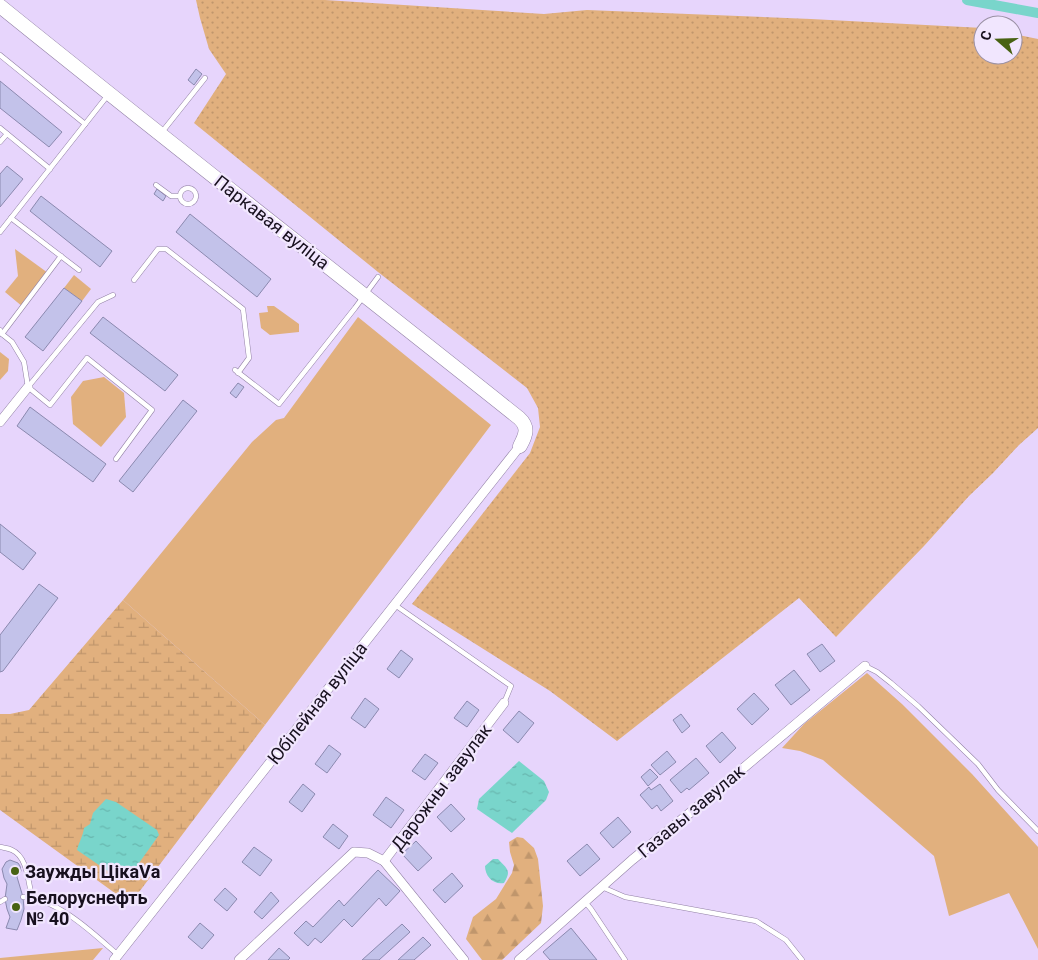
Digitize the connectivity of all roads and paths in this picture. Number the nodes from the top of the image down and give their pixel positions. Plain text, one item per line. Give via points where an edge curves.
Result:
1 (0, 6) edge
2 (0, 55) edge
3 (205, 78) dead end
4 (109, 94) junction
5 (85, 124) junction
6 (0, 128) edge
7 (7, 134) junction
8 (160, 135) junction
9 (0, 142) edge
10 (50, 169) junction
11 (156, 185) dead end
12 (179, 196) junction
13 (11, 218) junction
14 (0, 232) edge
15 (61, 256) junction
16 (79, 270) dead end
17 (378, 277) dead end
18 (134, 280) dead end
19 (113, 295) dead end
20 (365, 295) junction
21 (1, 332) edge
22 (28, 387) junction
23 (0, 422) edge
24 (520, 446) joint
25 (116, 459) dead end
26 (395, 605) junction
27 (865, 666) joint
28 (504, 703) joint
29 (1038, 831) edge
30 (0, 847) edge
31 (384, 861) junction
32 (602, 887) junction
33 (23, 897) dead end
34 (32, 897) junction
35 (5, 899) dead end
36 (0, 902) edge
37 (585, 902) junction
38 (116, 957) edge
39 (239, 960) edge
40 (464, 960) edge
41 (519, 960) edge
42 (625, 960) edge
43 (802, 960) edge

1 - 4 street, Паркавая вуліца
2 - 5 lane
3 - 8 lane
4 - 5 lane
4 - 8 street, Паркавая вуліца
5 - 10 lane
6 - 7 lane
7 - 9 lane
7 - 10 lane
8 - 20 street, Паркавая вуліца
10 - 13 lane
11 - 12 lane via 171,196
12 - 12 lane via 185,204 197,203 192,189 186,188
13 - 14 lane
13 - 15 lane
15 - 16 lane
15 - 21 lane
17 - 20 lane
18 - 20 lane via 158,249 166,249 243,309 249,358 236,371 279,404
19 - 22 lane via 98,302
20 - 24 street, Паркавая вуліца via 523,421 526,432
21 - 22 lane via 12,342 24,362
22 - 23 street
22 - 25 lane via 50,405 87,358 152,410
24 - 26 street, Юбілейная вуліца
26 - 28 lane via 511,686
26 - 38 street, Юбілейная вуліца
27 - 29 lane via 898,688 978,764
27 - 32 street, Газавы завулак
28 - 31 street, Дарожны завулак
30 - 34 lane via 13,850 20,856
31 - 39 street, Дарожны завулак via 368,853 354,852
31 - 40 street
32 - 37 street, Газавы завулак
32 - 43 lane via 625,897 756,921 786,940
33 - 34 lane
34 - 38 lane via 75,918
35 - 36 lane
37 - 41 street, Газавы завулак
37 - 42 lane

